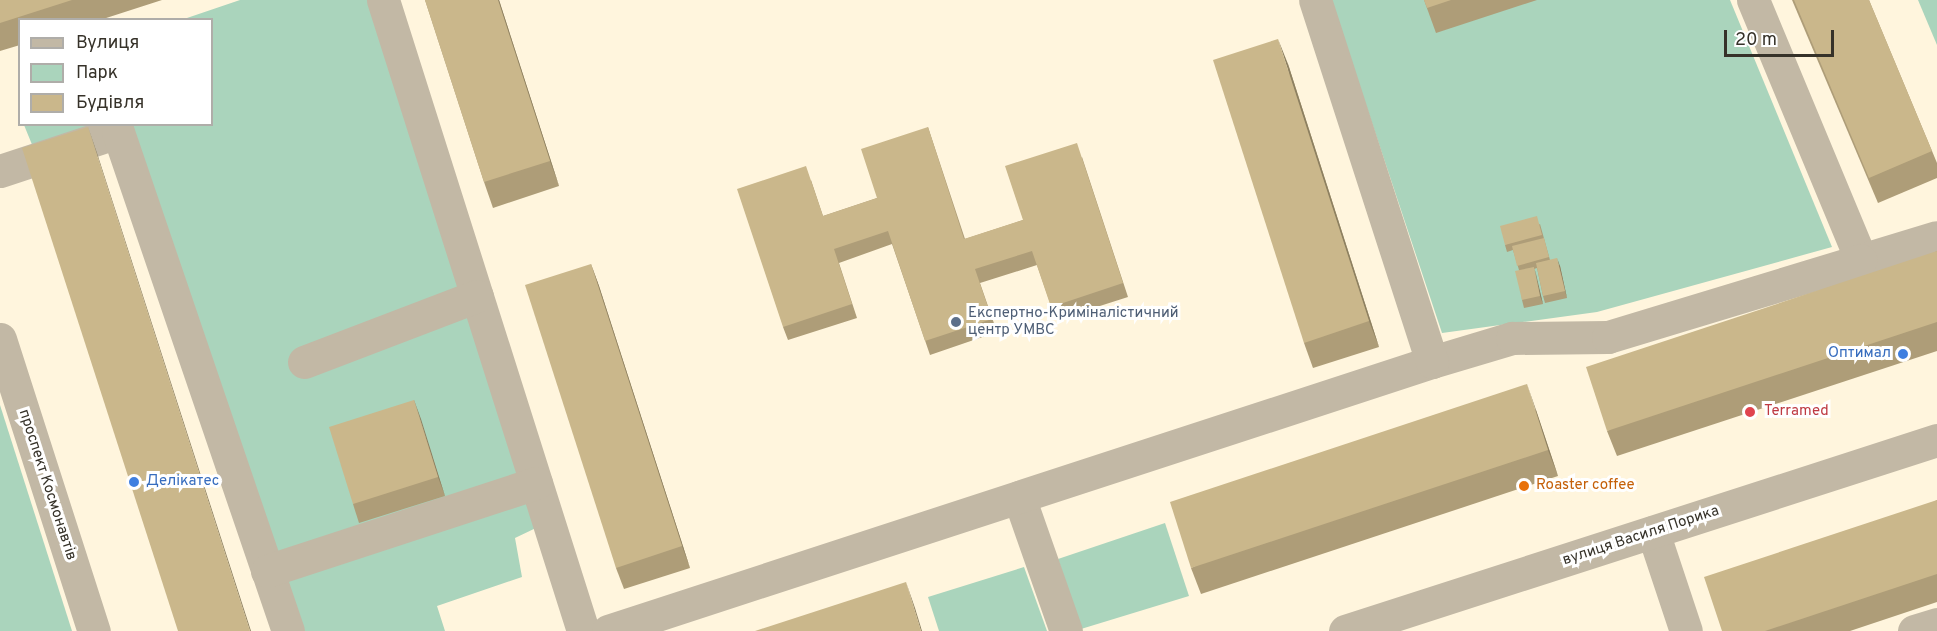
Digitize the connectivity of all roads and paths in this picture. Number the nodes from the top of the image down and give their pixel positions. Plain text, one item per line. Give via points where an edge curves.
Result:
1 (383, 0) edge
2 (1315, 0) edge
3 (1753, 0) edge
4 (0, 171) edge
5 (1937, 237) edge
6 (1861, 260) junction
7 (477, 296) junction
8 (0, 339) edge
9 (304, 362) dead end
10 (1432, 362) junction
11 (1937, 440) edge
12 (536, 483) junction
13 (1019, 497) junction
14 (1653, 532) junction
15 (267, 571) junction
16 (1937, 624) edge
17 (93, 631) edge
18 (288, 631) edge
19 (583, 631) edge
20 (608, 631) edge
21 (1066, 631) edge
22 (1345, 631) edge
23 (1686, 631) edge
24 (1914, 631) edge

1 - 7 street
2 - 10 street
3 - 6 street
4 - 15 street via 118,132
5 - 6 street
6 - 10 street via 1608,337 1512,338
7 - 9 street
7 - 12 street
8 - 17 street, проспект Космонавтів
10 - 13 street
11 - 14 street, вулиця Василя Порика
12 - 15 street
12 - 19 street
13 - 20 street
13 - 21 street
14 - 22 street, вулиця Василя Порика
14 - 23 street
15 - 18 street
16 - 24 street

